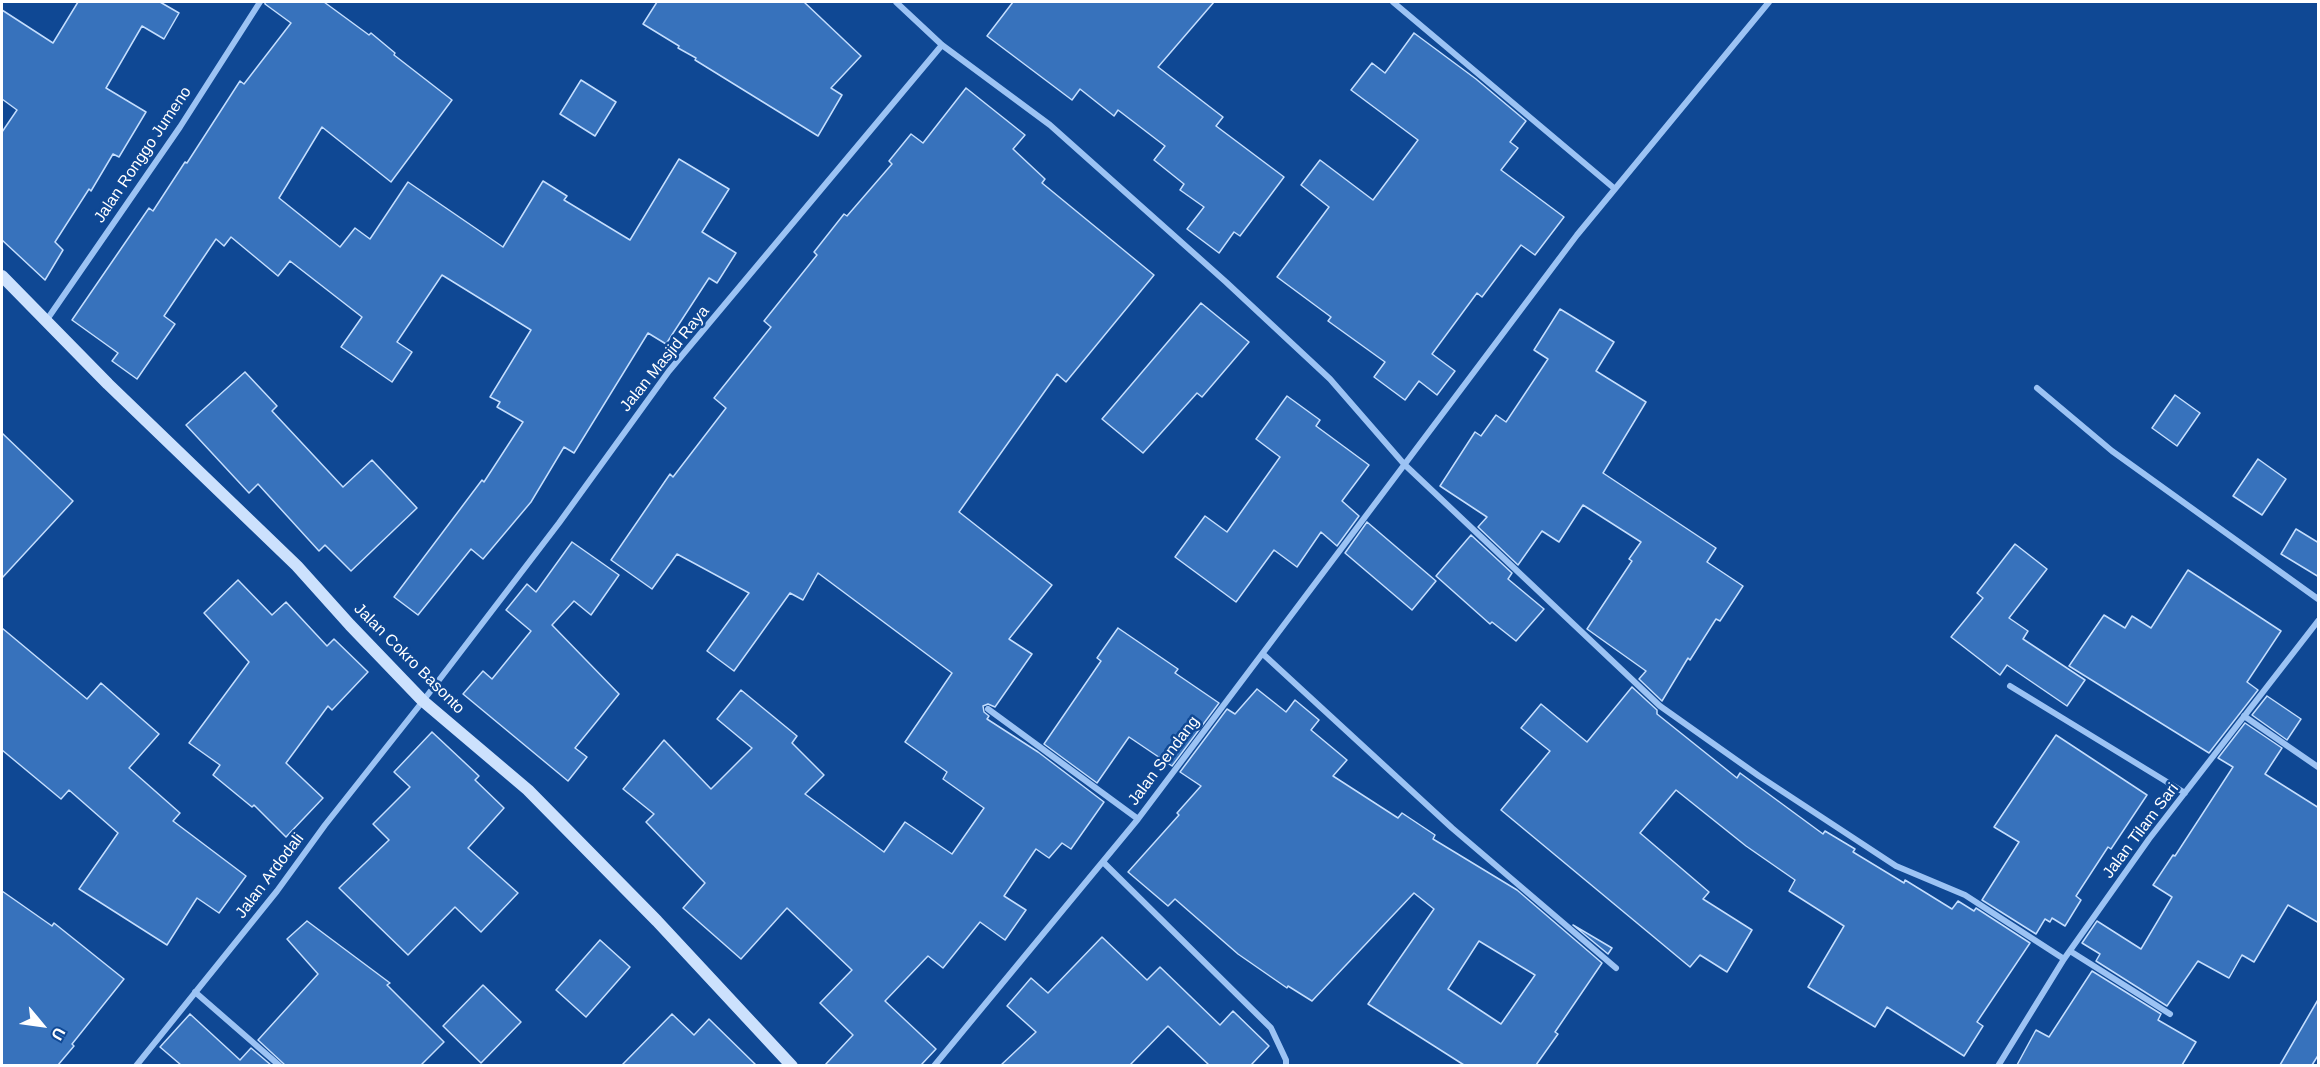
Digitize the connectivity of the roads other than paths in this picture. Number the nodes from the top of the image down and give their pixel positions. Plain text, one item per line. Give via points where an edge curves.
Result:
1 (260, 2) edge
2 (896, 2) edge
3 (1393, 2) edge
4 (1769, 2) edge
5 (942, 45) junction
6 (1615, 189) junction
7 (2, 276) edge
8 (46, 322) junction
9 (2037, 388) dead end
10 (1404, 464) junction
11 (2319, 599) edge
12 (2319, 621) edge
13 (1263, 654) junction
14 (2010, 686) dead end
15 (423, 701) junction
16 (988, 709) dead end
17 (2244, 716) junction
18 (2319, 767) edge
19 (2185, 793) junction
20 (1138, 819) junction
21 (1104, 862) junction
22 (2070, 951) junction
23 (2064, 959) junction
24 (1616, 968) dead end
25 (195, 992) junction
26 (2170, 1014) dead end
27 (136, 1065) edge
28 (280, 1065) edge
29 (792, 1065) edge
30 (934, 1065) edge
31 (1286, 1065) edge
32 (1998, 1065) edge

1 - 8 street, Jalan Ronggo Jumeno via 180,128
2 - 5 street
3 - 6 street
4 - 6 street, Jalan Sendang
5 - 10 street via 1050,125 1226,282 1330,379
5 - 15 street, Jalan Masjid Raya via 669,371
6 - 10 street, Jalan Sendang
7 - 8 street, Jalan Cokro Basonto
8 - 15 street, Jalan Cokro Basonto via 297,566
9 - 11 street via 2112,451
10 - 13 street, Jalan Sendang
10 - 23 street via 1660,706 1896,866 1965,895
12 - 17 street, Jalan Tilam Sari
13 - 20 street, Jalan Sendang
13 - 24 street via 1452,828
14 - 19 street
15 - 25 street, Jalan Ardodali
15 - 29 street, Jalan Cokro Basonto via 528,790
16 - 20 street
17 - 18 street
17 - 19 street, Jalan Tilam Sari
19 - 22 street, Jalan Tilam Sari
20 - 21 street, Jalan Sendang
21 - 30 street, Jalan Sendang
21 - 31 street via 1270,1028
22 - 23 street, Jalan Tilam Sari
22 - 26 street
23 - 32 street, Jalan Tilam Sari
25 - 27 street, Jalan Ardodali
25 - 28 street

